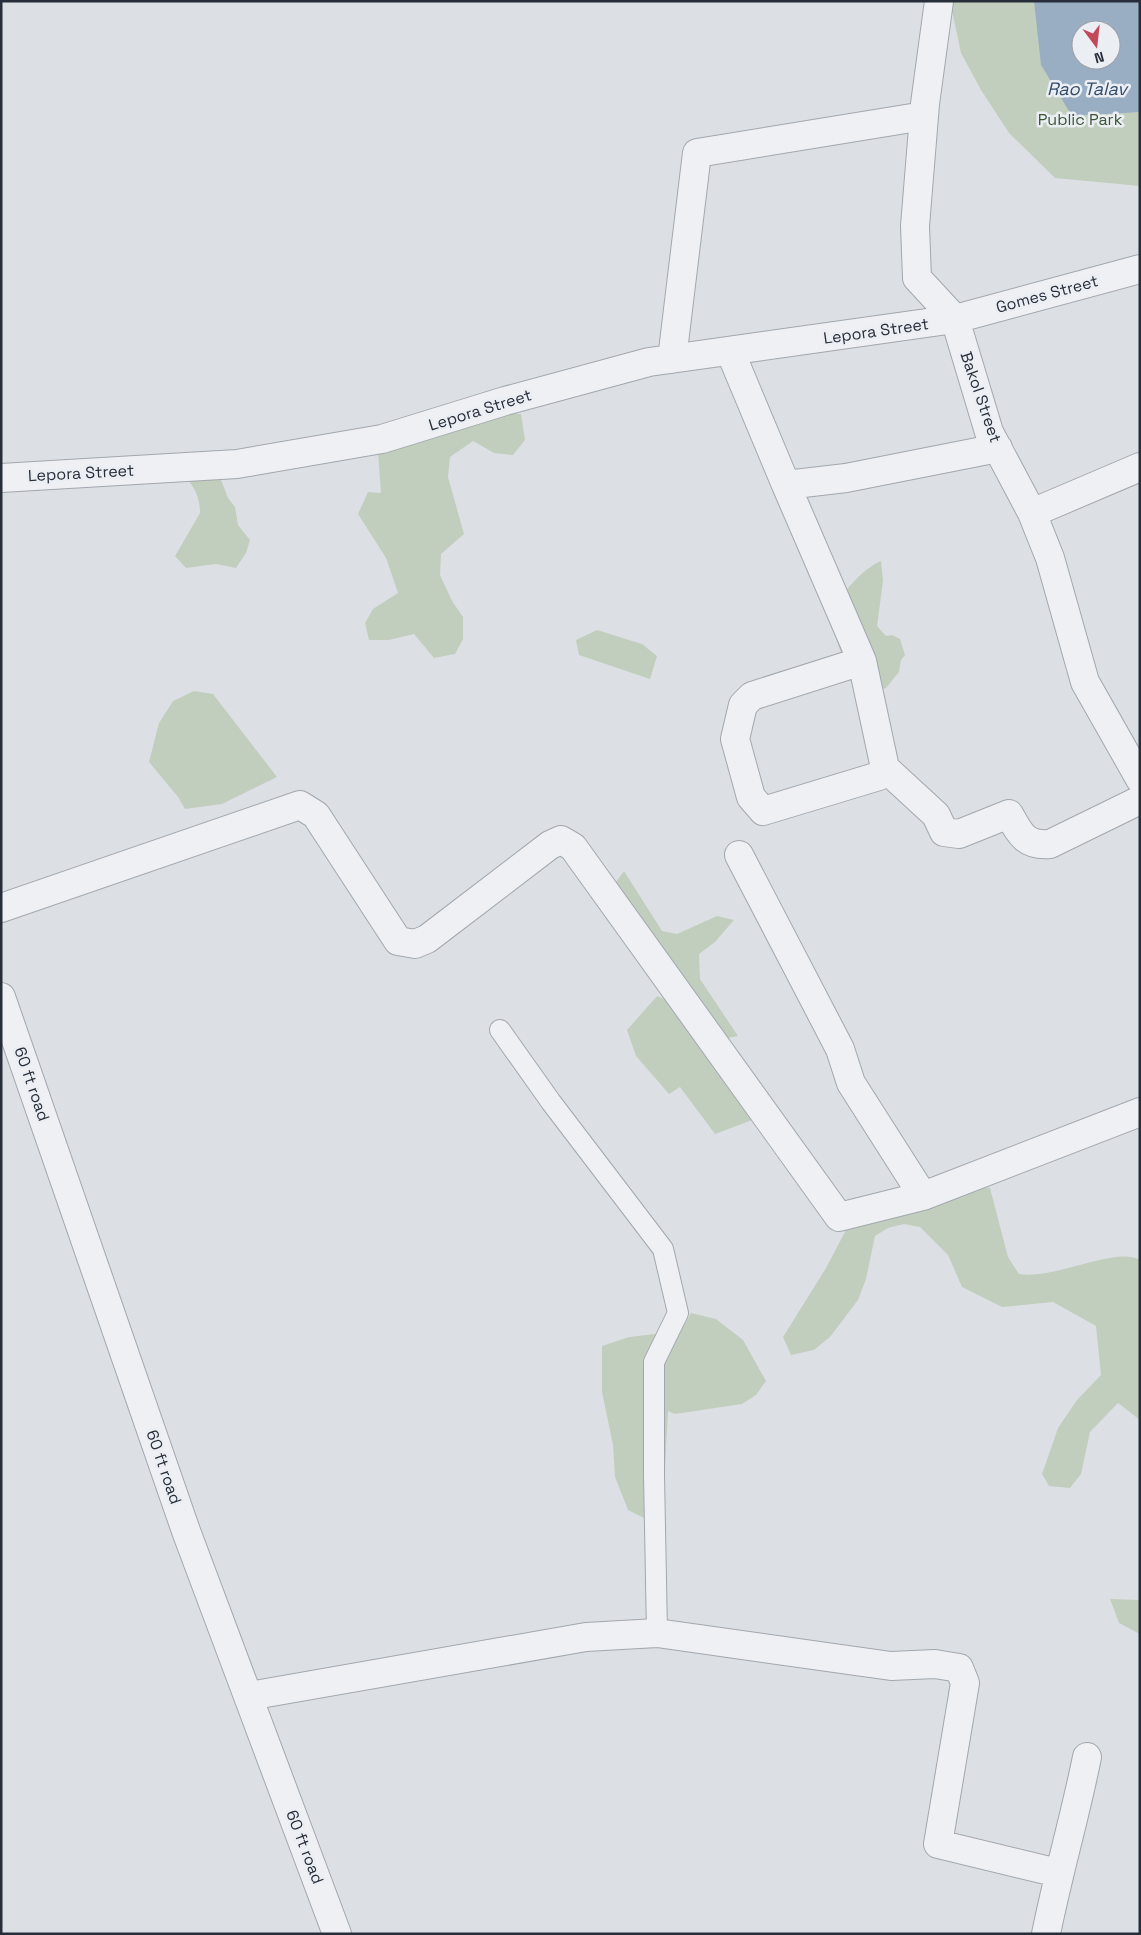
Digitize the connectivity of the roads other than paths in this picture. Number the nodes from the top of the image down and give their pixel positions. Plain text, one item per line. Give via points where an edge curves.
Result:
1 (939, 1) edge
2 (924, 116) junction
3 (1140, 269) edge
4 (955, 319) junction
5 (730, 351) junction
6 (672, 359) junction
7 (998, 448) junction
8 (1140, 467) edge
9 (1, 478) edge
10 (786, 485) junction
11 (1032, 513) junction
12 (862, 661) junction
13 (885, 768) junction
14 (1140, 779) edge
15 (1140, 800) edge
16 (739, 855) dead end
17 (1, 908) edge
18 (1, 997) edge
19 (500, 1030) dead end
20 (1140, 1112) edge
21 (923, 1196) junction
22 (657, 1633) junction
23 (249, 1696) junction
24 (1086, 1757) dead end
25 (1058, 1872) junction
26 (338, 1934) edge
27 (1046, 1934) edge

1 - 2 street, Bakol Street
2 - 4 street, Bakol Street via 914,226 917,278
2 - 6 street via 697,152
3 - 4 street, Gomes Street
4 - 5 street, Lepora Street
4 - 7 street, Bakol Street via 989,432
5 - 6 street, Lepora Street
5 - 10 street
6 - 9 street, Lepora Street via 649,362 505,401 372,441 237,464
7 - 10 street via 846,478
7 - 11 street, Bakol Street
8 - 11 street
10 - 12 street
11 - 14 street, Bakol Street via 1050,558 1085,682
12 - 13 street
12 - 13 street via 752,696 744,705 736,738 751,797 762,811 879,776
13 - 15 street via 936,815 944,832 959,834 1009,814 1022,837 1037,845 1050,844
16 - 21 street via 840,1049 851,1083
17 - 21 street via 300,805 316,815 398,941 415,944 427,939 550,844 561,840 573,847 839,1218
18 - 23 street, 60 ft road via 186,1531
19 - 22 lane via 663,1249 678,1313 654,1362
20 - 21 street
22 - 23 street via 586,1637
22 - 25 street via 891,1666 935,1664 959,1668 965,1683 938,1844
23 - 26 street, 60 ft road
24 - 25 street via 1075,1817
25 - 27 street

